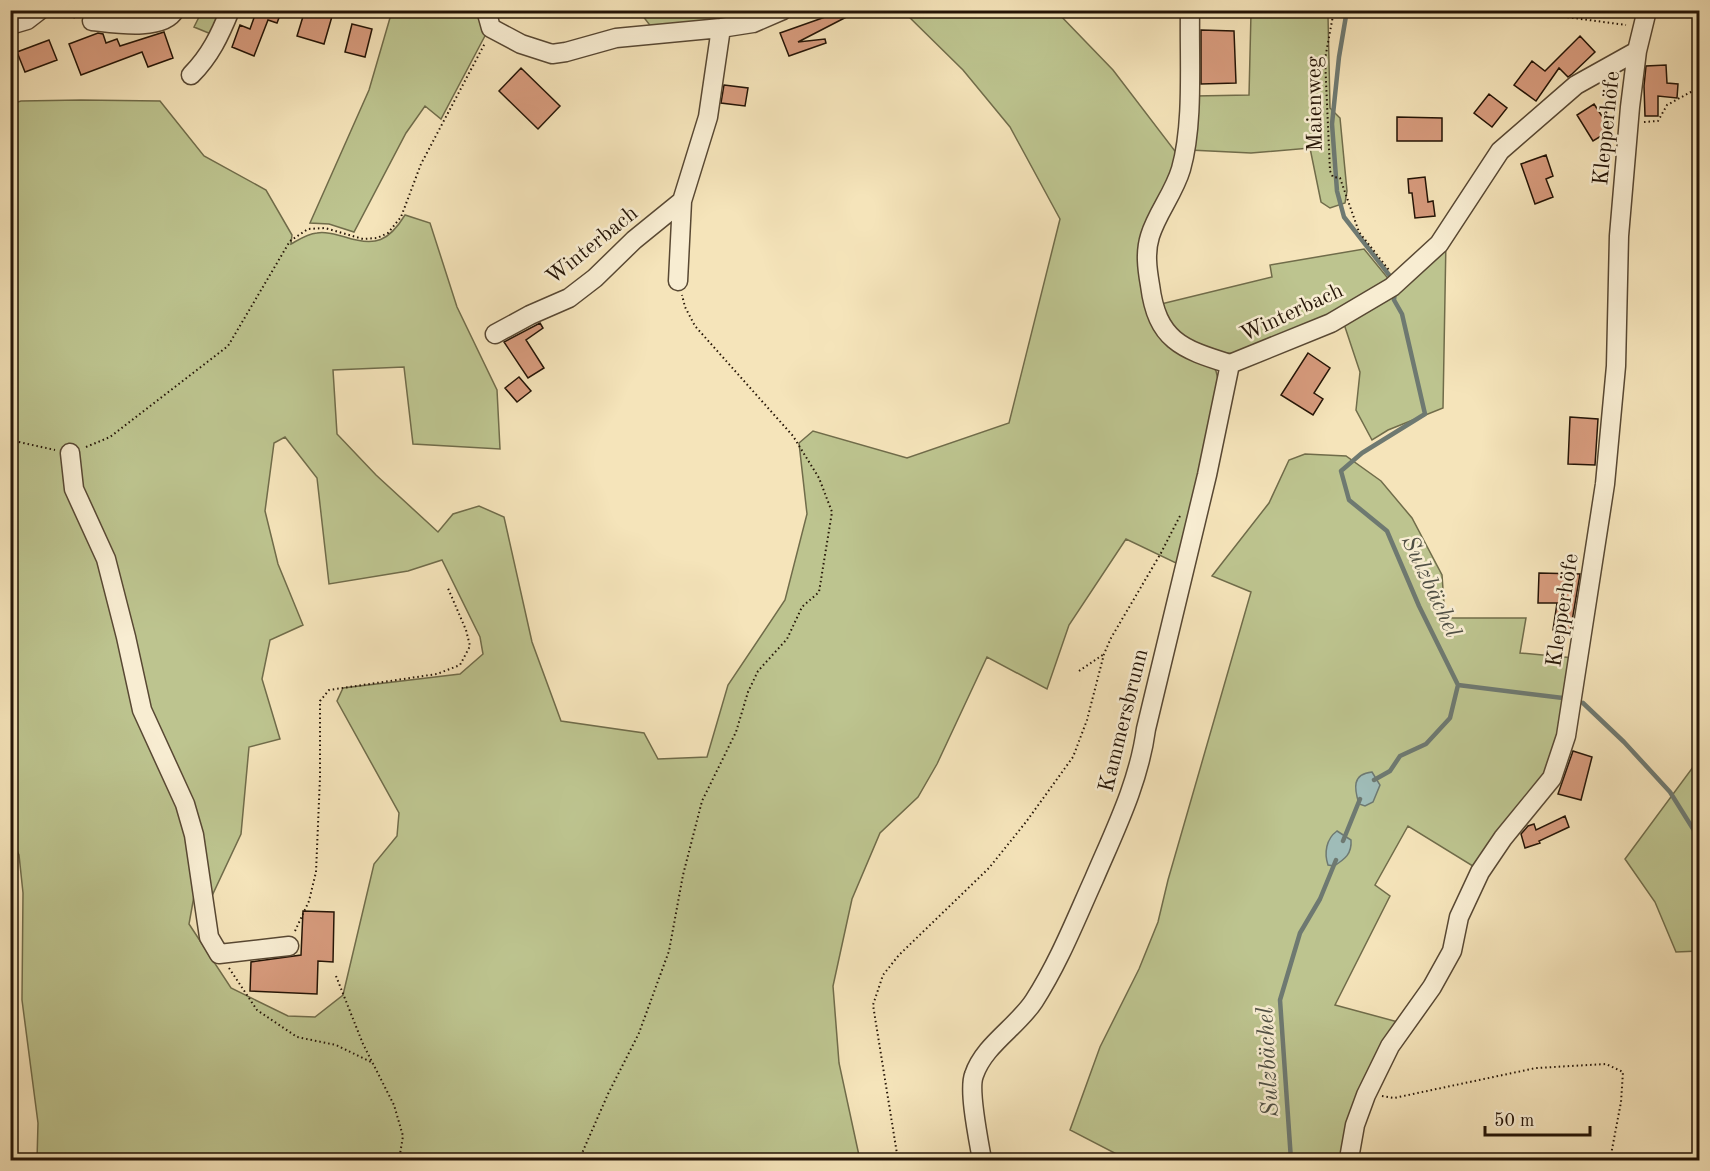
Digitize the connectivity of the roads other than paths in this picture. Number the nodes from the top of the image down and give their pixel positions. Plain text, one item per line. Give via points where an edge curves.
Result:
1 (175, 10) edge
2 (230, 10) edge
3 (783, 10) edge
4 (1190, 10) edge
5 (47, 12) edge
6 (488, 19) edge
7 (1645, 19) edge
8 (92, 21) road end
9 (10, 25) edge
10 (721, 28) junction
11 (1637, 51) junction
12 (191, 75) dead end
13 (682, 201) junction
14 (678, 280) road end
15 (495, 334) dead end
16 (1230, 364) junction
17 (70, 453) road end
18 (289, 946) road end
19 (982, 1161) edge
20 (1350, 1161) edge

1 - 8 street via 158,23
2 - 12 street via 219,38
3 - 10 street via 753,23
4 - 16 street, Winterbach via 1188,129 1180,170 1150,236 1146,260 1157,319 1170,336 1189,349
5 - 9 street
6 - 10 street via 520,44 552,54 616,38
7 - 11 street, Klepperhöfe
10 - 13 street via 708,117
11 - 16 street, Winterbach via 1576,85 1500,151 1439,244 1396,283 1331,323
11 - 20 street, Klepperhöfe via 1619,236 1616,366 1605,484 1566,735 1552,778 1480,872 1460,917 1452,951 1390,1046 1355,1125
13 - 14 street
13 - 15 street, Winterbach via 569,298
16 - 19 street, Kammersbrunn via 1143,756 1128,800 1053,972 1030,1007 985,1055 973,1076
17 - 18 street via 74,489 106,559 141,710 185,804 195,835 209,937 219,954

